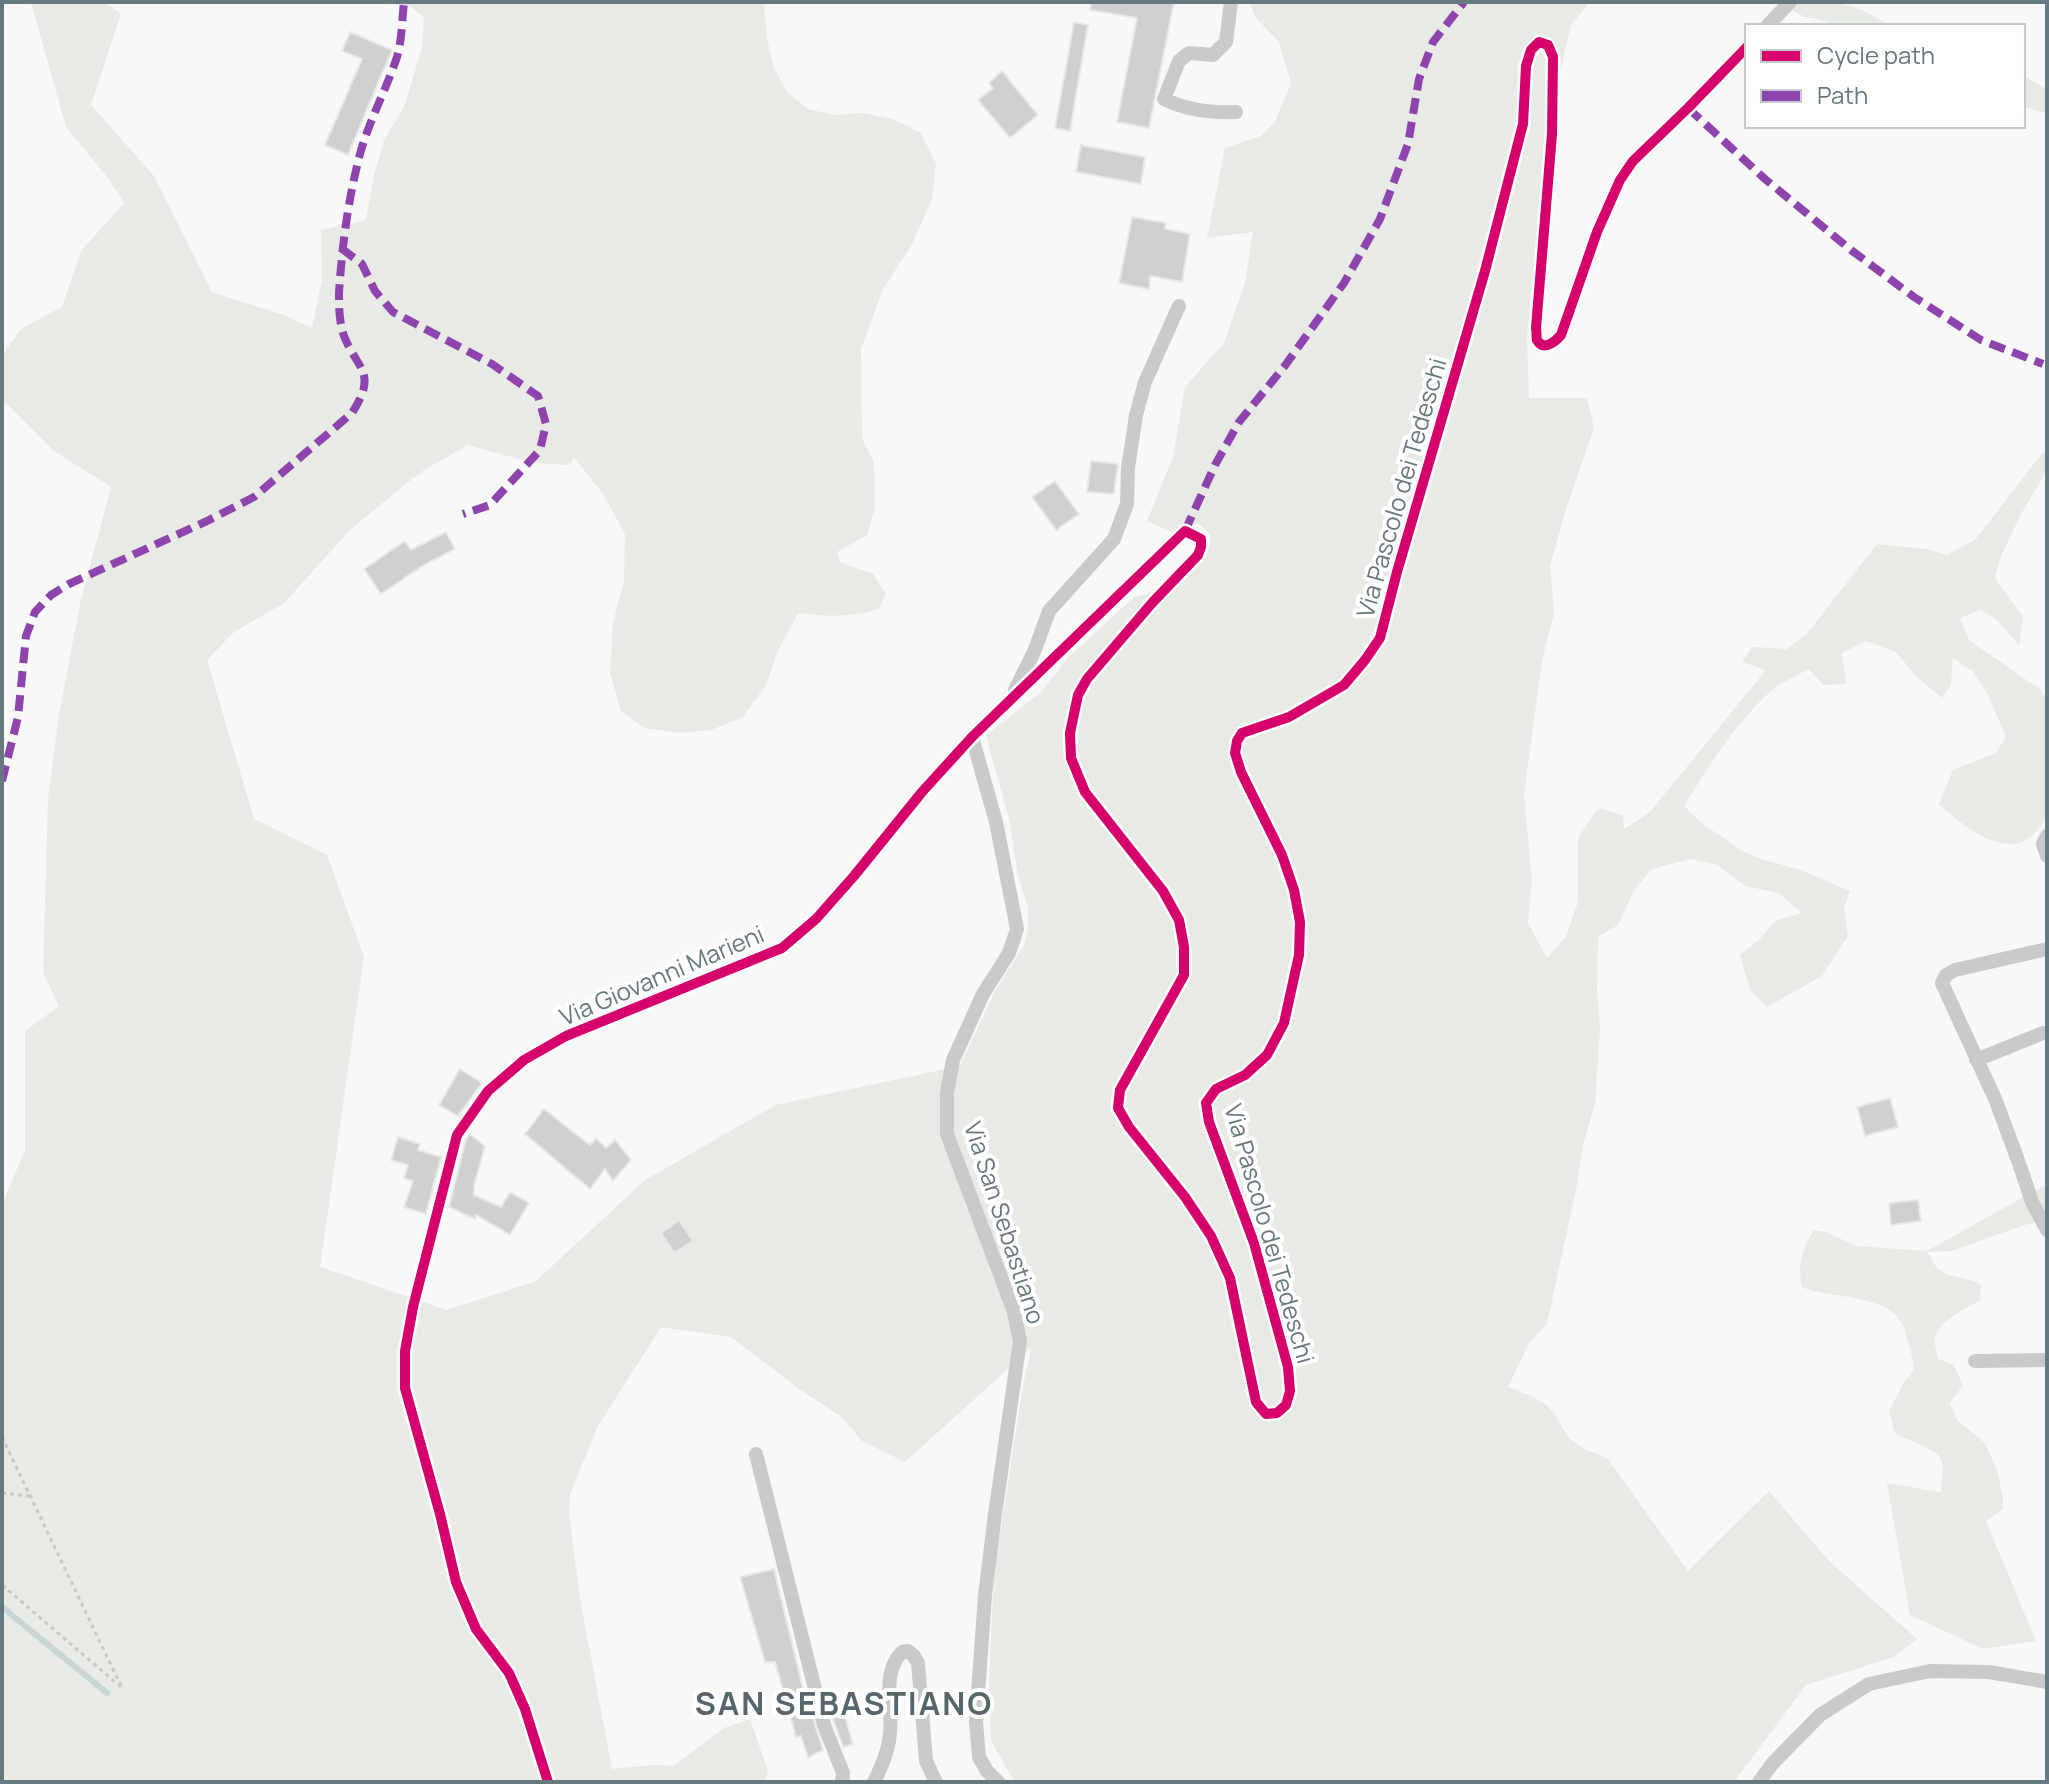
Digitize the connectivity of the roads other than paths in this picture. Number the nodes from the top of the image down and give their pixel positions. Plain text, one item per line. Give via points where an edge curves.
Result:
1 (1231, 2) edge
2 (1790, 2) edge
3 (1769, 24) edge
4 (1745, 49) edge
5 (1236, 112) dead end
6 (1179, 306) dead end
7 (1185, 531) joint
8 (1009, 702) junction
9 (972, 737) junction
10 (2047, 836) edge
11 (2047, 856) edge
12 (2047, 949) edge
13 (2043, 1033) dead end
14 (1976, 1060) junction
15 (2047, 1230) edge
16 (2047, 1360) edge
17 (1975, 1361) dead end
18 (756, 1454) dead end
19 (2047, 1682) edge
20 (548, 1782) edge
21 (842, 1782) edge
22 (874, 1782) edge
23 (936, 1782) edge
24 (998, 1782) edge
25 (1759, 1782) edge

1 - 5 street via 1226,42 1213,55 1189,53 1179,61 1164,99 1181,107
2 - 3 street
4 - 7 street, Via Pascolo dei Tedeschi via 1620,180 1561,335 1545,345 1537,339 1536,328 1553,57 1548,45 1539,42 1531,50 1523,124 1380,638 1344,685 1289,717 1242,733 1237,741 1241,772 1294,890 1299,955 1284,1023 1267,1055 1245,1075 1216,1089 1206,1103 1254,1243 1288,1367 1290,1391 1277,1413 1266,1414 1256,1402 1230,1278 1211,1236 1118,1108 1120,1090 1184,975 1184,947 1179,920 1163,891 1085,792 1071,758 1074,712 1087,679 1198,555 1201,539
6 - 8 street via 1145,382 1128,468 1127,504 1114,539 1049,611
7 - 8 street, Via Giovanni Marieni
8 - 9 street, Via Giovanni Marieni
9 - 20 street, Via Giovanni Marieni via 845,887 782,948 566,1036 524,1060 488,1091 457,1135 413,1307 405,1388 456,1582 476,1629 509,1673
9 - 24 street, Via San Sebastiano via 1017,929 953,1060 947,1093 947,1134 1013,1309 1020,1341 985,1595 976,1722 979,1757
10 - 11 street
12 - 14 street via 1955,970 1943,980
13 - 14 street
14 - 15 street
16 - 17 street
18 - 21 street
19 - 25 street via 1989,1672 1930,1671 1869,1684 1820,1715
22 - 23 street via 890,1738 889,1675 895,1659 908,1651 918,1663 926,1761

